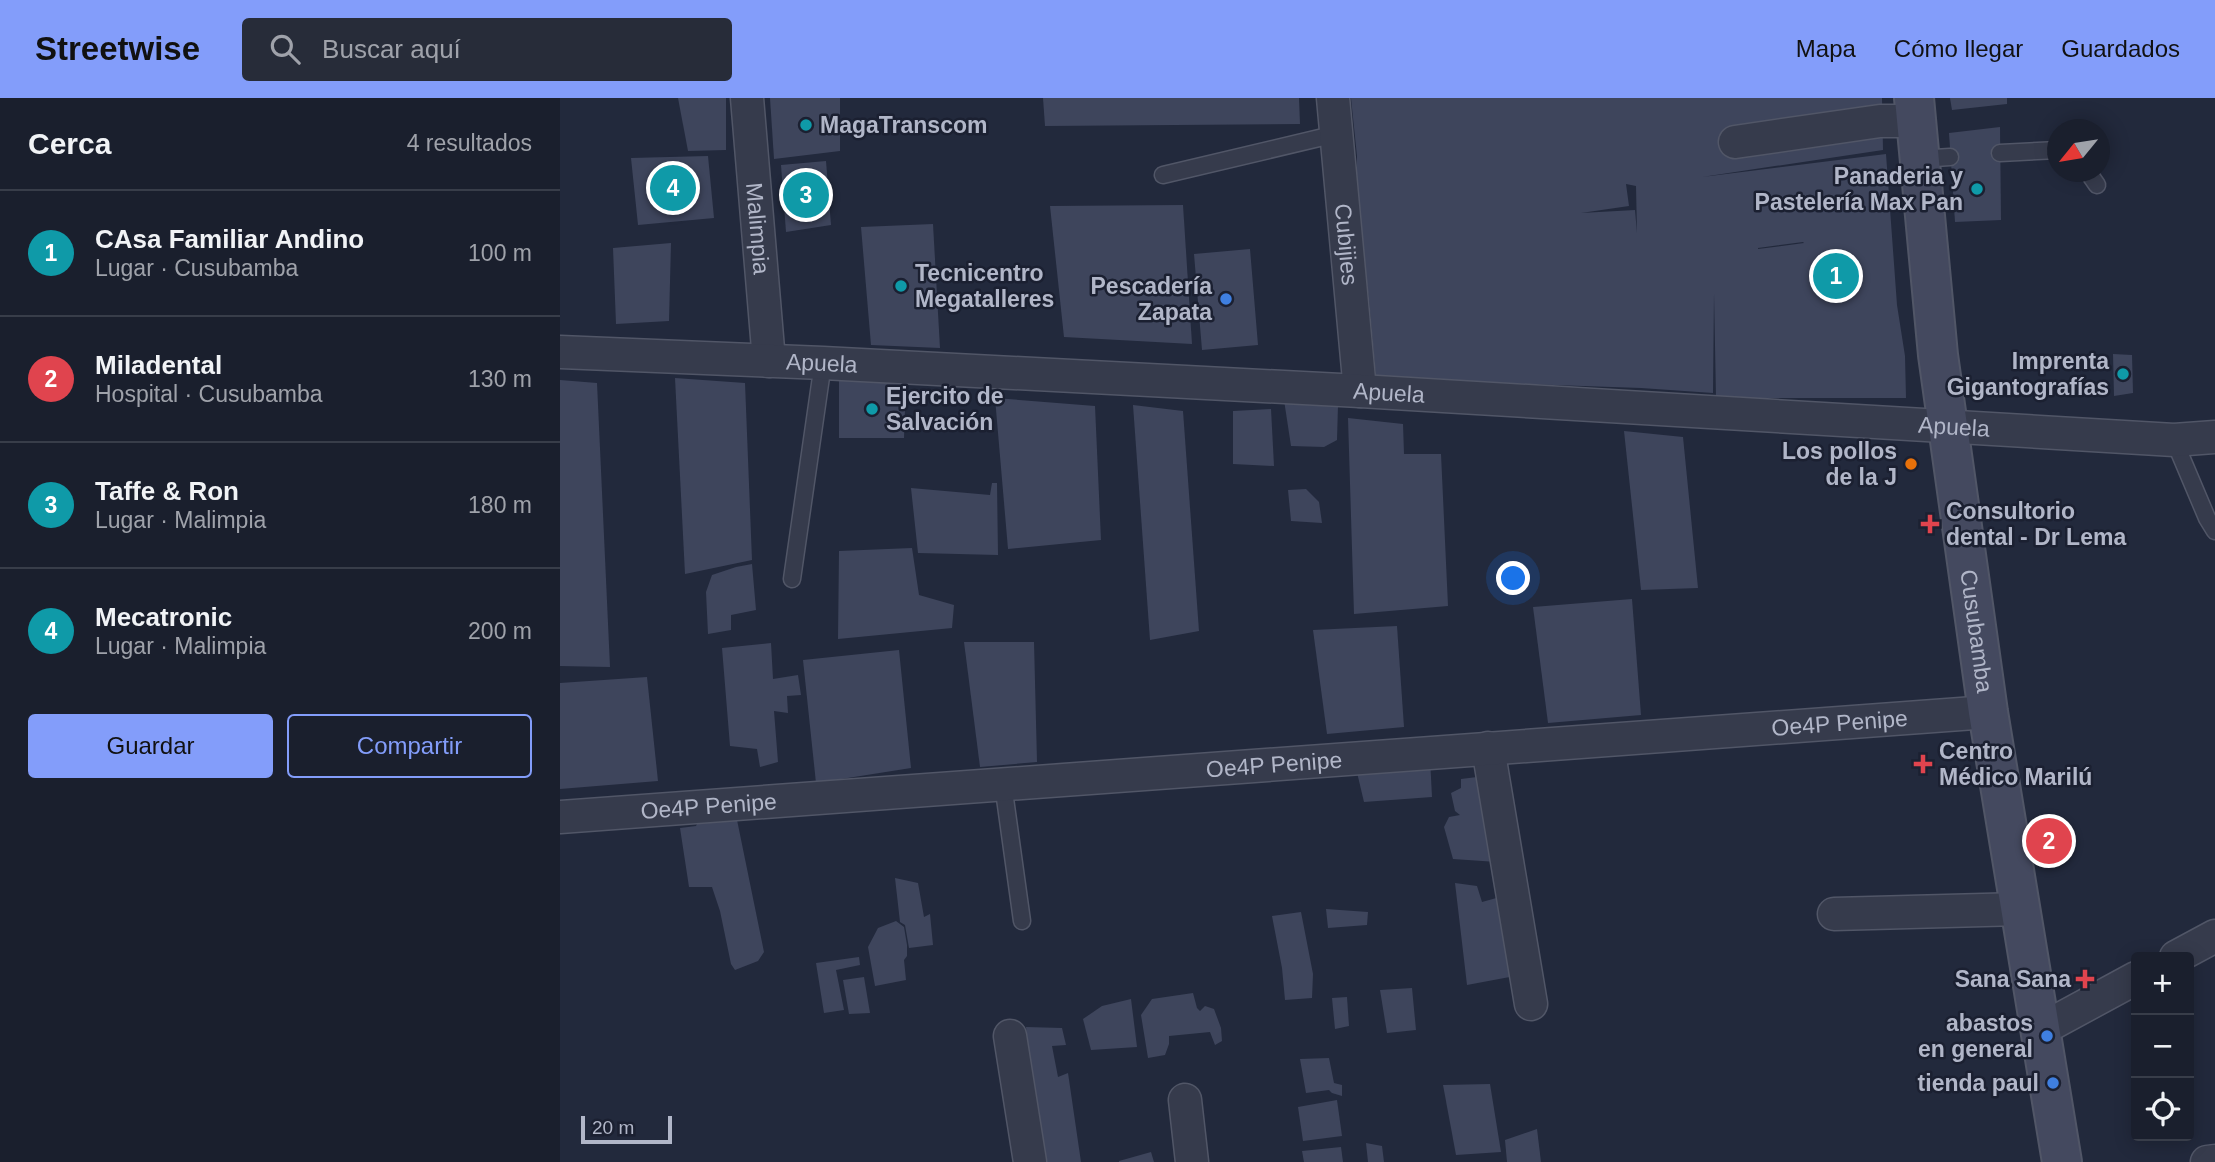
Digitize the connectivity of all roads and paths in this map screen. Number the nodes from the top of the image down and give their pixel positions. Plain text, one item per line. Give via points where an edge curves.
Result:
1 (747, 98) edge
2 (1333, 98) edge
3 (1915, 110) edge
4 (1336, 134) junction
5 (1735, 142) dead end
6 (2047, 151) edge
7 (2000, 153) dead end
8 (1163, 175) dead end
9 (560, 352) edge
10 (769, 360) junction
11 (823, 363) junction
12 (1360, 391) junction
13 (1949, 428) junction
14 (2215, 437) edge
15 (2174, 440) junction
16 (2215, 531) edge
17 (792, 579) dead end
18 (1988, 712) junction
19 (1488, 748) junction
20 (1003, 784) junction
21 (560, 817) edge
22 (2021, 909) junction
23 (1834, 914) dead end
24 (1022, 921) dead end
25 (2215, 936) edge
26 (2185, 952) edge
27 (2131, 981) edge
28 (1531, 1004) dead end
29 (2040, 1030) junction
30 (1010, 1036) dead end
31 (1185, 1100) dead end
32 (2215, 1161) edge
33 (1030, 1162) edge
34 (1192, 1162) edge
35 (2062, 1162) edge
36 (2207, 1162) edge

1 - 10 street, Malimpia
2 - 4 street, Cubijies
3 - 5 street via 1880,121
3 - 13 street, Cusubamba via 1935,158 1938,355
4 - 8 lane
4 - 12 street, Cubijies
6 - 7 lane
9 - 10 street, Apuela
10 - 11 street, Apuela
11 - 12 street, Apuela
11 - 17 lane
12 - 13 street, Apuela
13 - 15 street, Apuela
13 - 18 street, Cusubamba
14 - 15 street, Apuela
15 - 16 lane
18 - 19 street, Oe4P Penipe
18 - 22 street, Cusubamba
19 - 20 street, Oe4P Penipe
19 - 28 street
20 - 21 street, Oe4P Penipe
20 - 24 lane
22 - 23 street
22 - 29 street, Cusubamba
25 - 26 street
27 - 29 street
29 - 35 street, Cusubamba
30 - 33 street
31 - 34 street
32 - 36 street

